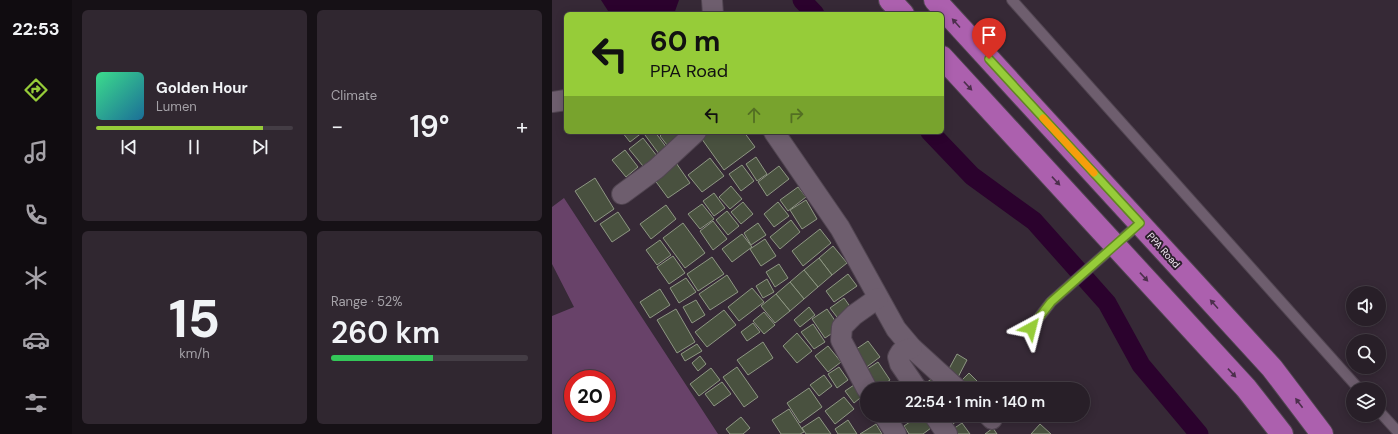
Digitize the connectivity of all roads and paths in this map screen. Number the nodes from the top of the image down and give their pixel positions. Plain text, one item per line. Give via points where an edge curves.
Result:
1 (712, 0) edge
2 (890, 0) edge
3 (935, 0) edge
4 (1012, 0) edge
5 (713, 12) edge
6 (901, 12) edge
7 (944, 59) edge
8 (564, 100) edge
9 (552, 102) edge
10 (694, 134) edge
11 (775, 134) edge
12 (622, 194) dead end
13 (1140, 223) junction
14 (1115, 246) junction
15 (878, 298) junction
16 (1031, 328) dead end
17 (912, 348) junction
18 (863, 382) edge
19 (912, 382) edge
20 (949, 382) edge
21 (1353, 382) edge
22 (1386, 419) edge
23 (888, 422) edge
24 (939, 422) edge
25 (1398, 432) edge
26 (896, 434) edge
27 (947, 434) edge
28 (1282, 434) edge
29 (1322, 434) edge

1 - 5 street
2 - 6 highway
13 -> 3 highway, PPA Road
4 - 21 lane
7 -> 14 highway
8 - 9 street
10 - 12 street via 656,169
11 - 15 street via 840,228
13 - 14 lane
29 -> 13 highway, PPA Road via 1272,368
14 - 16 lane via 1051,302
14 -> 28 highway via 1246,388
15 - 17 street via 896,329
15 - 18 street via 842,327 841,340
17 - 19 street via 898,356
17 - 20 street
22 - 25 lane
23 - 26 street
24 - 27 street

